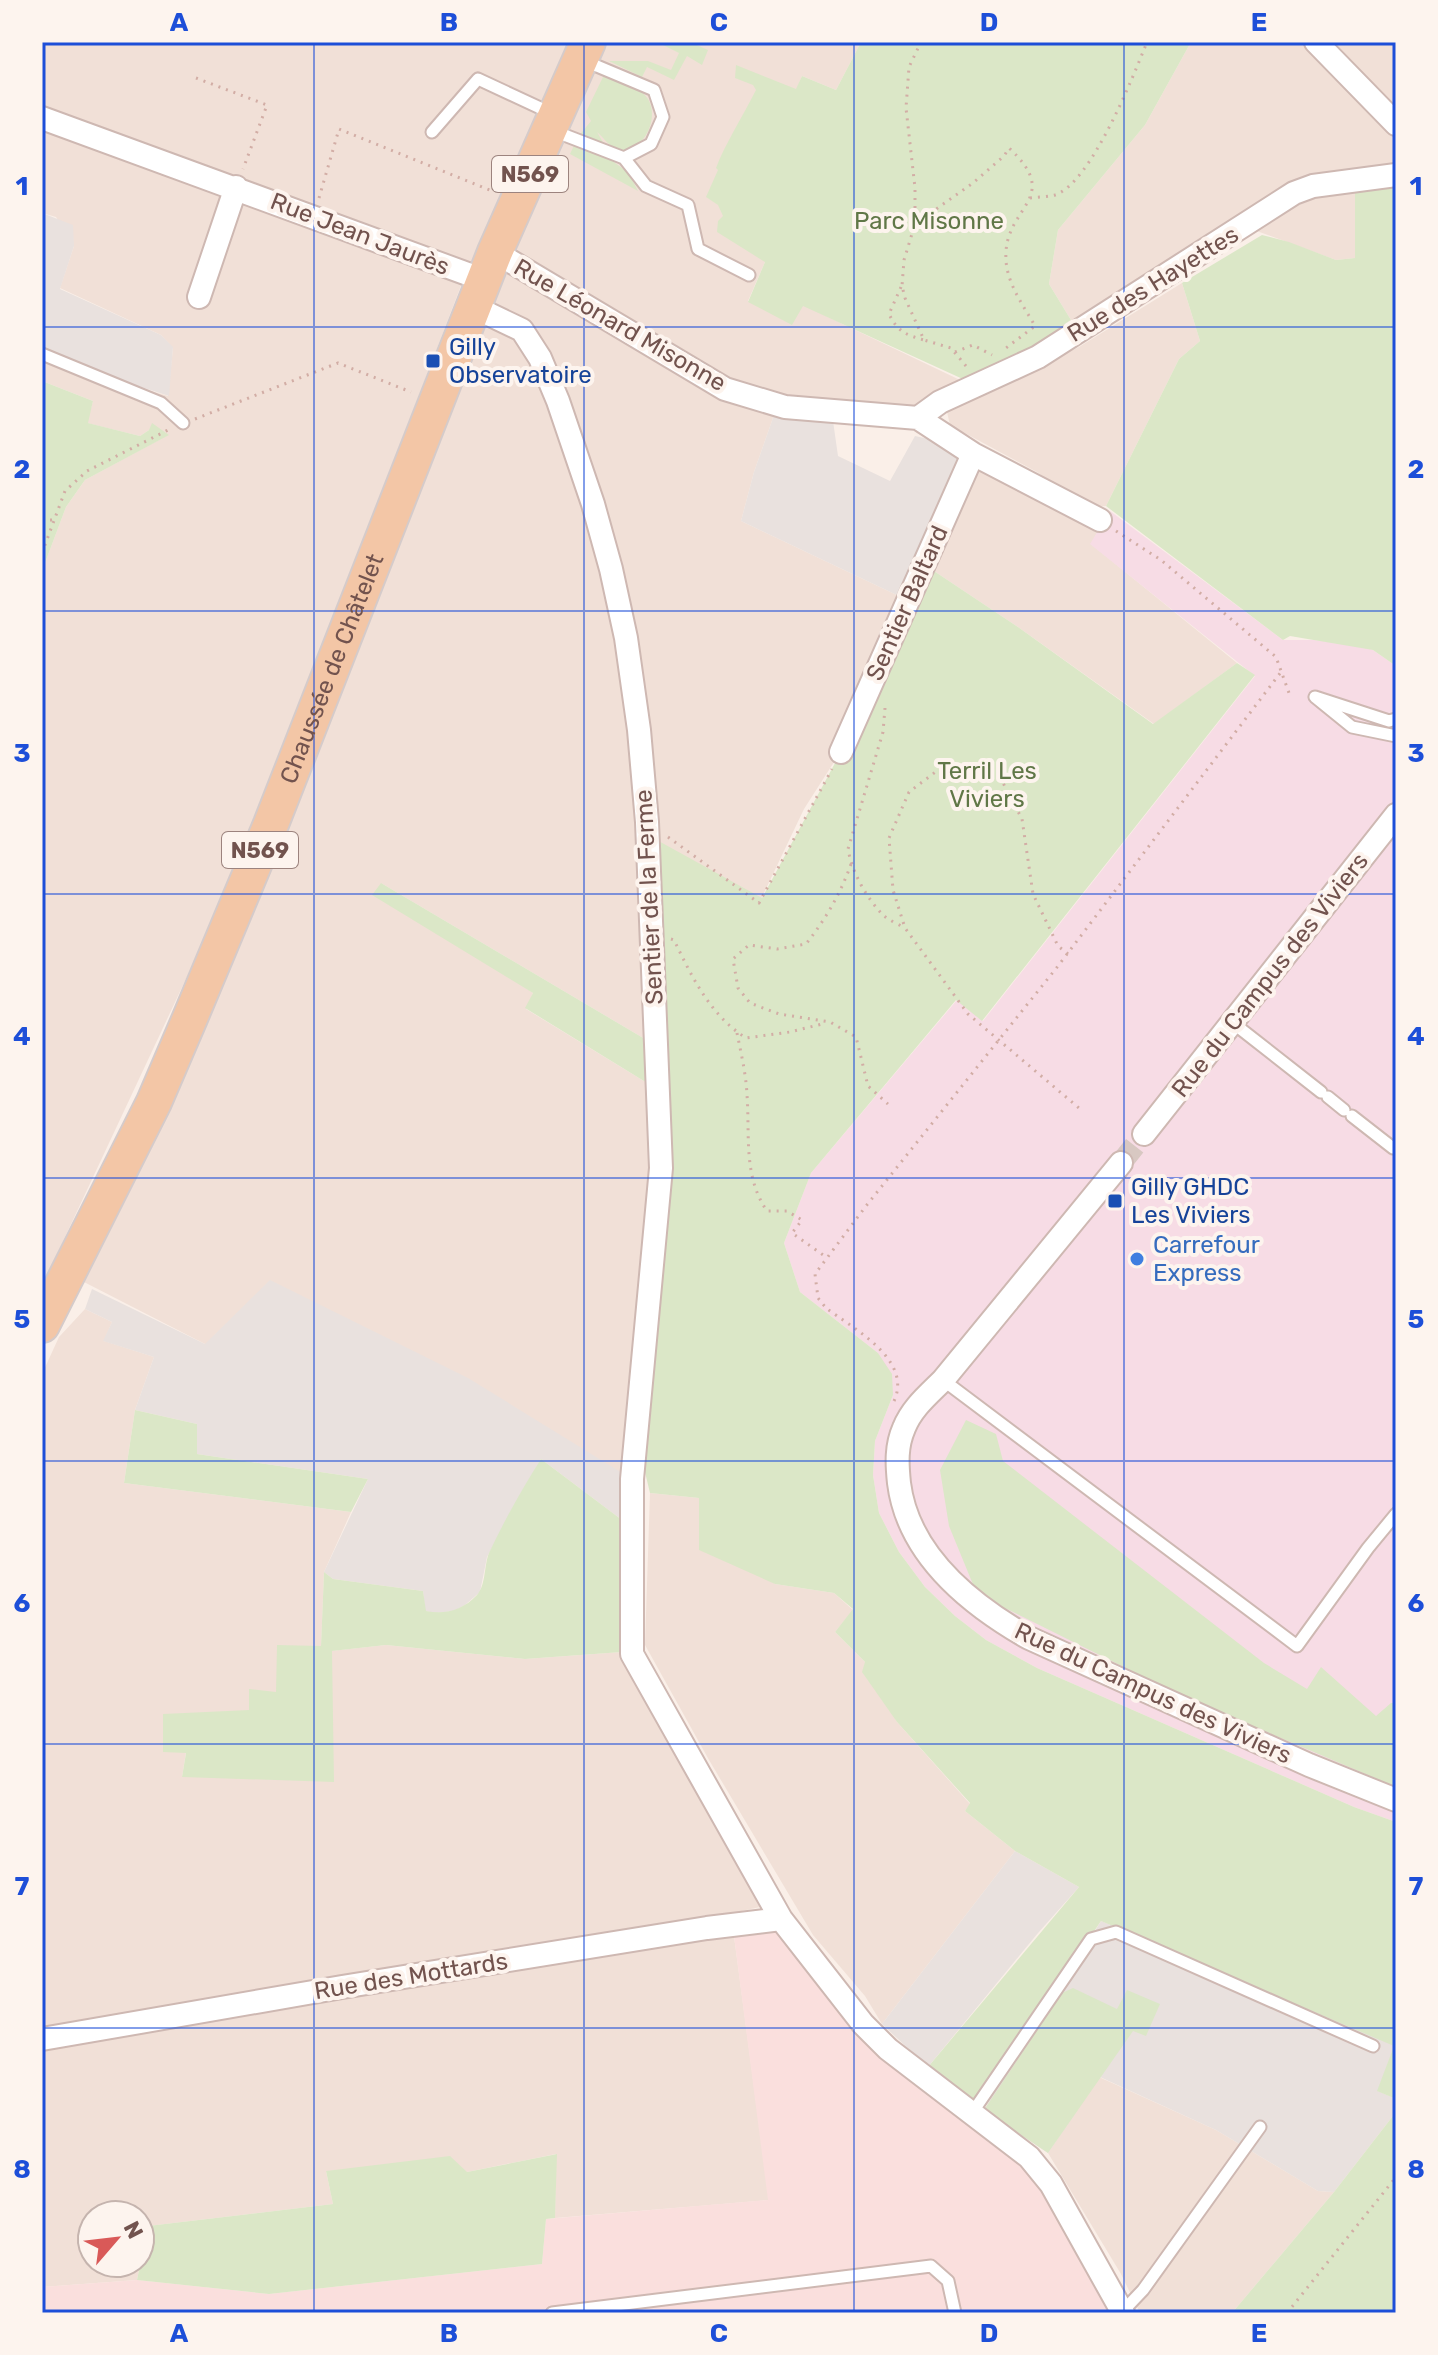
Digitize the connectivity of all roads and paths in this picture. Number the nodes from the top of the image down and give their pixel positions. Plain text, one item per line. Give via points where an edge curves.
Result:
1 (921, 42) edge
2 (1147, 42) edge
3 (1316, 42) edge
4 (584, 51) edge
5 (196, 78) dead end
6 (42, 118) edge
7 (553, 122) junction
8 (1396, 124) edge
9 (432, 132) dead end
10 (624, 158) junction
11 (1396, 175) edge
12 (236, 187) junction
13 (1030, 198) junction
14 (518, 202) junction
15 (313, 217) junction
16 (915, 224) junction
17 (749, 275) dead end
18 (484, 280) junction
19 (902, 286) junction
20 (199, 297) dead end
21 (924, 340) junction
22 (955, 352) junction
23 (42, 354) edge
24 (971, 389) junction
25 (435, 402) junction
26 (918, 418) junction
27 (183, 423) junction
28 (973, 454) junction
29 (42, 520) edge
30 (54, 520) junction
31 (1100, 520) joint
32 (42, 553) edge
33 (1281, 672) junction
34 (873, 679) junction
35 (1289, 693) dead end
36 (1396, 719) edge
37 (1396, 736) edge
38 (841, 752) joint
39 (1396, 815) edge
40 (647, 822) junction
41 (851, 864) junction
42 (905, 928) junction
43 (652, 935) junction
44 (1068, 954) junction
45 (968, 1014) junction
46 (964, 1019) dead end
47 (830, 1022) junction
48 (1233, 1023) junction
49 (737, 1033) junction
50 (1000, 1040) junction
51 (888, 1104) dead end
52 (1079, 1108) dead end
53 (1144, 1134) tunnel mouth
54 (1393, 1148) dead end
55 (1121, 1163) tunnel mouth
56 (826, 1257) junction
57 (42, 1325) edge
58 (943, 1380) junction
59 (899, 1381) dead end
60 (1396, 1514) edge
61 (1396, 1800) edge
62 (781, 1919) junction
63 (42, 2039) edge
64 (1373, 2046) dead end
65 (972, 2113) junction
66 (1260, 2127) dead end
67 (1396, 2177) edge
68 (1123, 2312) edge
69 (552, 2313) edge
70 (955, 2313) edge
71 (1287, 2313) edge

1 - 16 path via 909,67 906,108
2 - 13 path via 1110,131 1076,178 1057,195
3 - 8 street
4 - 7 main road, Chaussée de Châtelet / N569
4 - 10 lane via 654,90 663,117 651,144
5 - 12 path via 267,105
6 - 12 street, Rue Jean Jaurès
7 - 9 lane via 478,79
7 - 10 lane
7 - 14 main road, Chaussée de Châtelet / N569
10 - 17 lane via 646,186 688,205 698,249
11 - 24 street, Rue des Hayettes via 1294,193 1038,357
12 - 15 street, Rue Jean Jaurès
12 - 20 street
13 - 16 path via 1029,172 1009,148 973,183
13 - 22 path via 1007,238 1005,256 1015,293 1035,326 996,357 973,345
14 - 15 path via 339,129
14 - 18 main road, Chaussée de Châtelet / N569
15 - 18 street, Rue Jean Jaurès
16 - 19 path
18 - 25 main road, Chaussée de Châtelet / N569
18 - 26 street, Rue Léonard Misonne via 725,389 785,407
18 - 40 street, Sentier de la Ferme via 540,358 593,504 626,638
19 - 21 path
19 - 21 path via 889,314 895,327
21 - 22 path
22 - 24 path via 965,362
23 - 27 lane via 161,403
24 - 26 street, Rue des Hayettes
25 - 27 path via 338,363
25 - 57 main road, Chaussée de Châtelet / N569 via 190,1018 154,1102
26 - 28 street, Rue Léonard Misonne
27 - 30 path via 87,471 65,491
28 - 31 street, Rue Léonard Misonne
28 - 34 street, Sentier Baltard
29 - 30 path
30 - 32 path
31 - 33 path via 1161,560 1276,657
33 - 35 path
33 - 44 path
34 - 38 street, Sentier Baltard
34 - 41 path via 886,684 883,732 848,849
36 - 37 lane via 1315,697 1352,727
38 - 40 path via 759,903
39 - 48 street, Rue du Campus des Viviers
40 - 43 street, Sentier de la Ferme
41 - 42 path via 884,916
41 - 47 path via 822,924 806,944 777,949 749,945 733,959 738,988 750,1003 779,1014
42 - 44 path via 893,890 889,838 909,792 946,764 975,765 1002,781 1022,819 1033,894 1058,946
42 - 45 path
43 - 49 path via 674,940 708,1003
43 - 62 street, Sentier de la Ferme via 661,1168 632,1479 632,1654
44 - 50 path
45 - 46 path
45 - 50 path
47 - 49 path via 746,1038
47 - 51 path via 856,1037 868,1086
48 - 53 street, Rue du Campus des Viviers
48 - 54 lane
49 - 56 path via 756,1194 767,1211 787,1211 802,1220 792,1233
50 - 52 path
50 - 56 path
55 - 58 street, Rue du Campus des Viviers
56 - 59 path via 815,1274 818,1298 891,1361
58 - 60 lane via 1297,1646
58 - 61 street, Rue du Campus des Viviers via 904,1426 897,1462 912,1529 952,1582 1029,1638
62 - 63 street, Rue des Mottards
62 - 65 street via 863,2024
64 - 65 lane via 1116,1932 1091,1939
65 - 68 street via 1029,2157 1051,2184
66 - 68 lane
67 - 71 path
69 - 70 lane via 931,2266 948,2281

